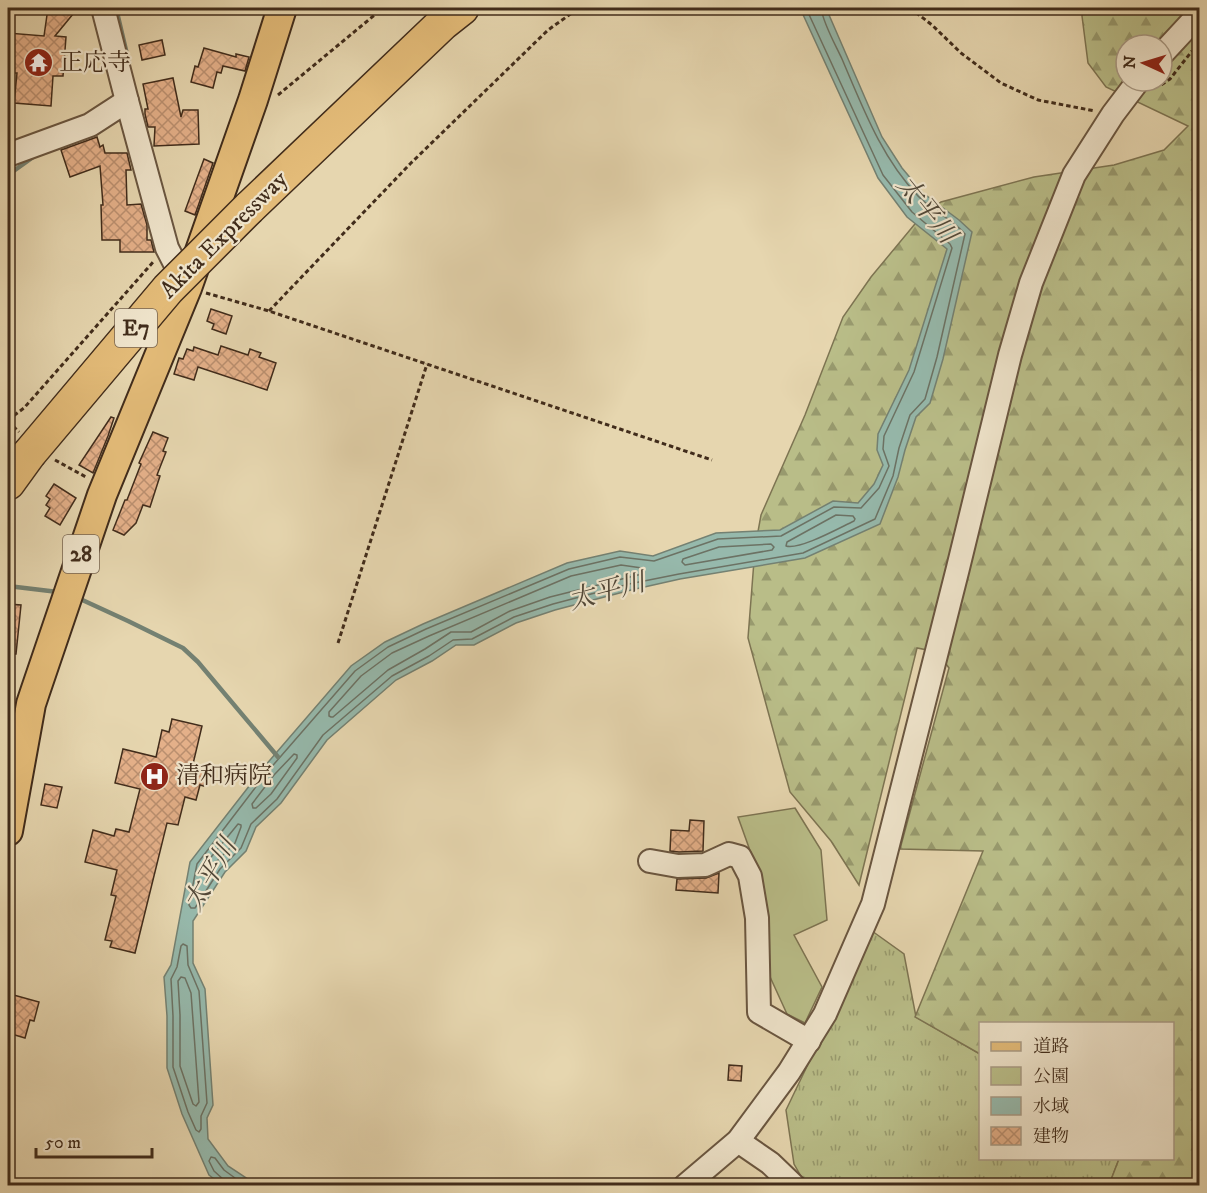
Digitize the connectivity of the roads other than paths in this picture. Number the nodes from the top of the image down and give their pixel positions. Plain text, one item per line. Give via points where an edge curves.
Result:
1 (104, 8) edge
2 (282, 8) edge
3 (462, 8) edge
4 (1200, 14) edge
5 (1174, 41) edge
6 (1129, 93) edge
7 (127, 101) junction
8 (8, 155) edge
9 (187, 288) junction
10 (8, 483) edge
11 (8, 831) edge
12 (650, 861) dead end
13 (809, 1041) junction
14 (738, 1141) junction
15 (685, 1185) edge
16 (794, 1185) edge

1 - 7 street
2 - 9 main road, 28
3 - 10 highway, Akita Expressway / E7, bridge via 168,289
4 - 5 street
6 - 13 street via 1074,175 1031,283 873,904 825,1014
7 - 8 street via 90,125
7 - 9 street via 167,248
9 - 11 main road, 28 via 105,487 31,704
12 - 13 street via 705,865 729,854 740,857 750,876 757,918 759,1012
13 - 14 street
14 - 15 street
14 - 16 street

